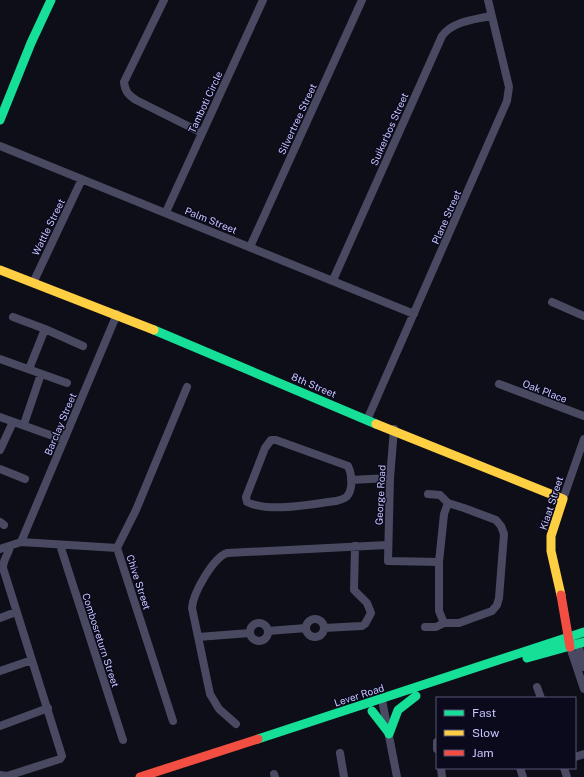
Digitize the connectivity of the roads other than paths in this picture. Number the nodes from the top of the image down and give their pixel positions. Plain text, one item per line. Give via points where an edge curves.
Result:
1 (51, 0) edge
2 (164, 0) edge
3 (263, 0) edge
4 (362, 0) edge
5 (488, 0) edge
6 (490, 16) junction
7 (30, 43) junction
8 (0, 107) edge
9 (0, 120) edge
10 (202, 133) junction
11 (0, 146) edge
12 (82, 180) junction
13 (166, 212) junction
14 (250, 247) junction
15 (0, 264) edge
16 (0, 270) edge
17 (333, 280) junction
18 (34, 281) junction
19 (552, 302) dead end
20 (117, 314) junction
21 (414, 314) junction
22 (584, 316) edge
23 (13, 318) dead end
24 (45, 330) junction
25 (83, 346) dead end
26 (0, 359) edge
27 (30, 369) junction
28 (41, 374) junction
29 (67, 383) dead end
30 (499, 384) dead end
31 (188, 387) dead end
32 (0, 416) edge
33 (584, 416) edge
34 (367, 420) junction
35 (13, 422) junction
36 (24, 424) junction
37 (394, 430) junction
38 (584, 439) edge
39 (64, 440) junction
40 (0, 450) edge
41 (0, 468) edge
42 (390, 478) junction
43 (25, 479) dead end
44 (351, 480) junction
45 (428, 494) dead end
46 (563, 499) junction
47 (448, 503) junction
48 (21, 542) junction
49 (60, 545) junction
50 (388, 545) junction
51 (10, 546) junction
52 (355, 546) junction
53 (117, 548) junction
54 (0, 549) edge
55 (439, 562) junction
56 (1, 564) edge
57 (16, 612) junction
58 (0, 618) edge
59 (444, 623) junction
60 (425, 627) dead end
61 (306, 628) junction
62 (324, 628) junction
63 (584, 632) edge
64 (571, 636) junction
65 (198, 637) junction
66 (577, 644) edge
67 (32, 660) junction
68 (584, 667) edge
69 (0, 671) edge
70 (537, 687) dead end
71 (584, 688) edge
72 (416, 696) junction
73 (541, 697) edge
74 (383, 703) junction
75 (48, 708) junction
76 (372, 711) junction
77 (173, 721) dead end
78 (236, 724) dead end
79 (0, 726) edge
80 (389, 733) junction
81 (123, 740) dead end
82 (340, 753) dead end
83 (0, 775) edge
84 (140, 777) edge
85 (154, 777) edge
86 (344, 777) edge
87 (397, 777) edge

1 - 7 street
2 - 10 street, Tamboti Circle via 124,82 126,92 136,100
3 - 10 street, Tamboti Circle
4 - 14 street, Silvertree Street
5 - 6 street
6 - 17 street, Suikerbos Street via 456,25 442,36
6 - 21 street, Plane Street via 509,87 507,101
7 - 8 street
7 - 9 street
10 - 13 street, Tamboti Circle
11 - 12 street, Palm Street
12 - 13 street, Palm Street
12 - 18 street, Wattle Street
13 - 14 street, Palm Street
14 - 17 street, Palm Street
15 - 18 street, 8th Street
16 - 18 street, 8th Street
17 - 21 street, Palm Street
18 - 20 street, 8th Street
19 - 22 street
20 - 34 street, 8th Street
20 - 39 street, Barclay Street
21 - 34 street, Plane Street
23 - 24 street
24 - 25 street
24 - 27 street
26 - 27 street
27 - 28 street
28 - 29 street
28 - 36 street
30 - 33 street, Oak Place
31 - 53 street, Chive Street via 136,510
32 - 35 street
34 - 37 street, 8th Street
35 - 36 street
35 - 40 street
36 - 39 street
37 - 42 street, George Road
37 - 46 street, 8th Street
38 - 46 street, Kiaat Street
39 - 48 street, Barclay Street
41 - 43 street
42 - 44 street
42 - 50 street, George Road
44 - 44 street via 348,495 336,501 268,507 256,506 246,501 265,448 271,440 346,465 350,470
45 - 47 street via 440,495
46 - 64 street, Kiaat Street via 551,536 551,547
47 - 55 street via 444,514
47 - 59 street via 496,520 504,534 497,605 492,611 459,622
48 - 49 street
48 - 51 street
49 - 53 street
49 - 81 street, Combosreturn Street
50 - 52 street
50 - 55 street, George Road via 388,561
51 - 54 street
51 - 56 street
52 - 62 street via 354,590 367,603 371,613 362,626
52 - 65 street via 222,554 215,560 193,599 192,608
53 - 77 street, Chive Street
55 - 59 street via 439,611
56 - 57 street
57 - 58 street
57 - 67 street
59 - 60 street via 436,627
61 - 62 street via 308,622 313,619 322,622
61 - 62 street via 308,634 314,637 320,636
61 - 65 street via 268,631 263,624 256,624 250,633
63 - 64 street, Lever Road
64 - 66 street, Kiaat Street
64 - 74 street, Lever Road via 498,659
65 - 78 street via 214,702
66 - 68 street, Kiaat Street
66 - 71 street, Kiaat Street
66 - 72 street, Lever Road via 502,665
67 - 69 street
67 - 75 street
70 - 73 street
72 - 74 street, Lever Road
72 - 80 street via 398,710
74 - 76 street, Lever Road
74 - 80 street
74 - 84 street, Lever Road
75 - 79 street
75 - 83 street via 62,757 7,776
76 - 80 street
76 - 85 street, Lever Road
80 - 87 street
82 - 86 street

